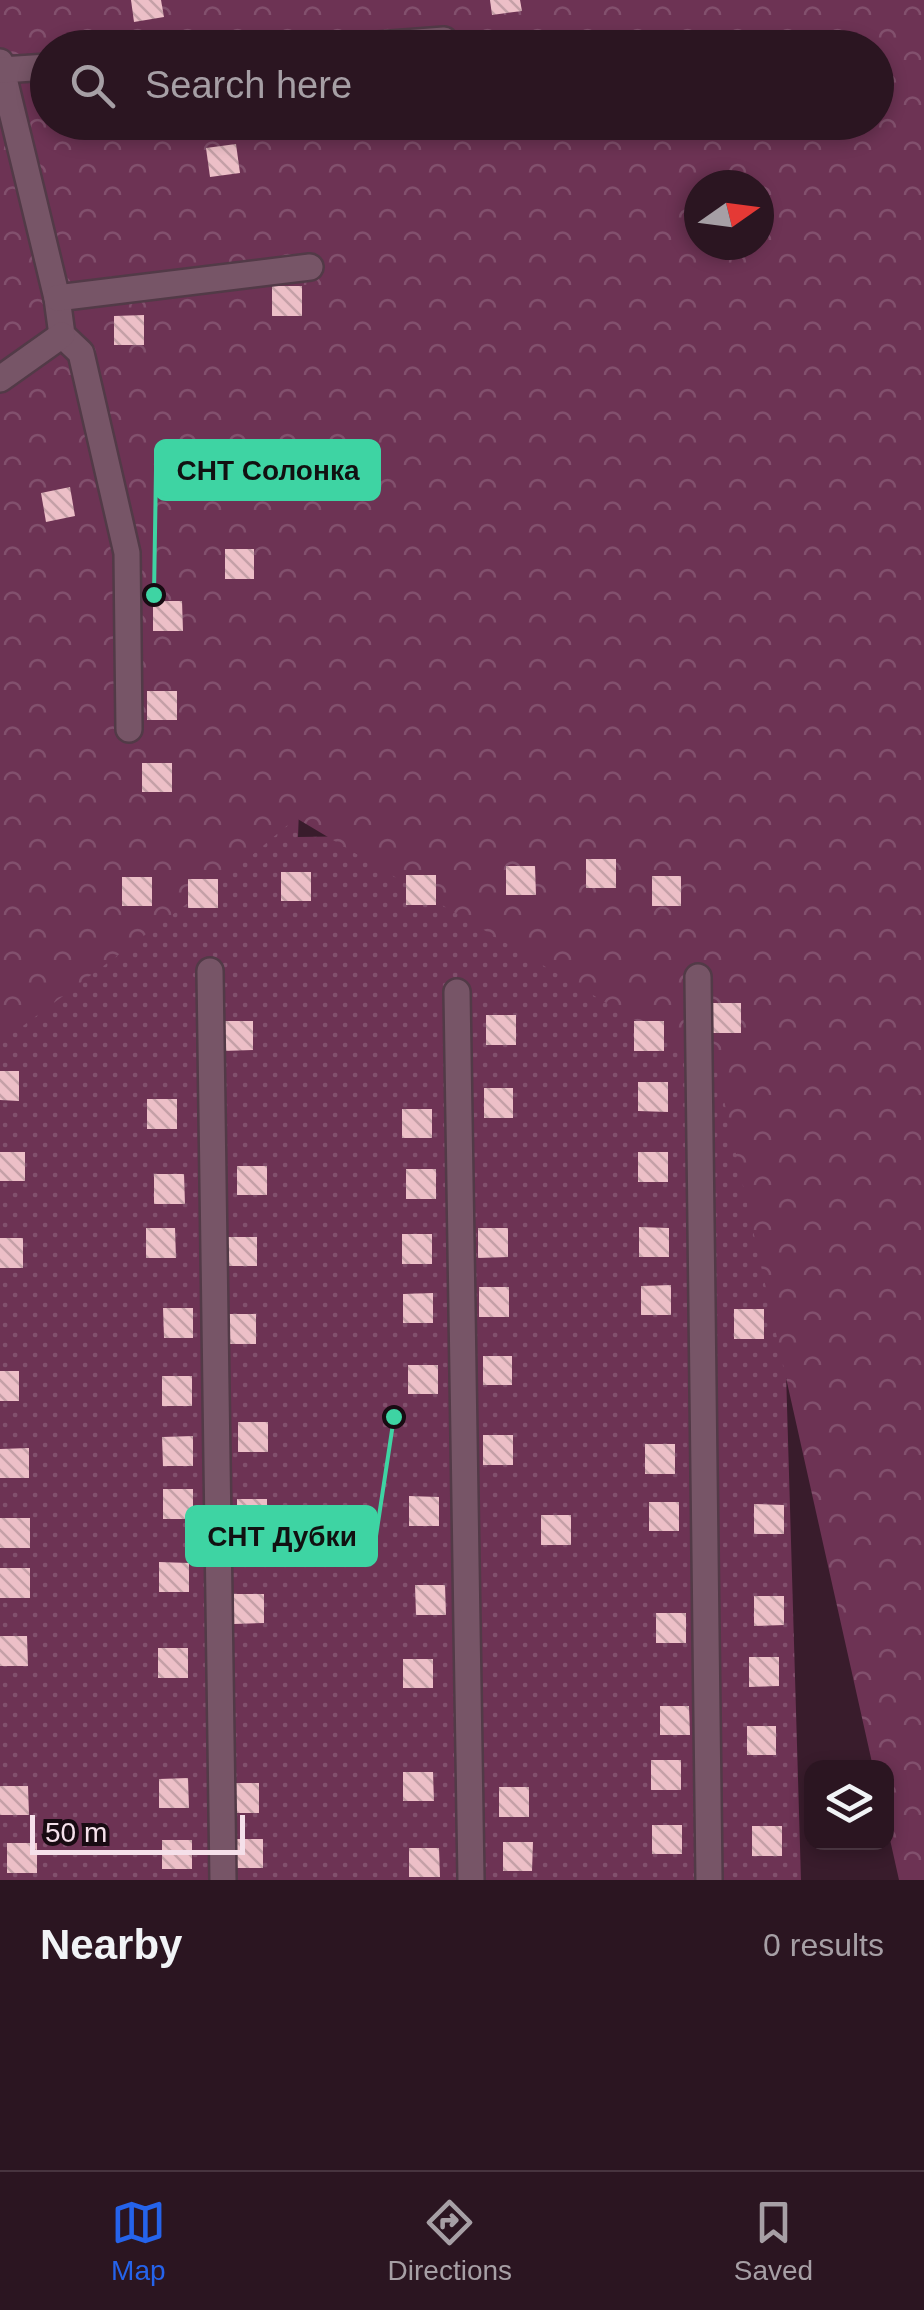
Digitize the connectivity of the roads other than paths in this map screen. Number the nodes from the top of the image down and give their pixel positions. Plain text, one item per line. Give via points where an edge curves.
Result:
1 (1, 66) edge
2 (30, 67) edge
3 (310, 267) dead end
4 (57, 298) junction
5 (62, 335) junction
6 (0, 379) edge
7 (128, 729) dead end
8 (210, 971) dead end
9 (698, 977) dead end
10 (457, 992) dead end
11 (223, 1880) edge
12 (471, 1880) edge
13 (709, 1880) edge

1 - 2 street
1 - 4 street
3 - 4 street
4 - 5 street
5 - 6 street
5 - 7 street via 82,353 128,553
8 - 11 street
9 - 13 street
10 - 12 street

